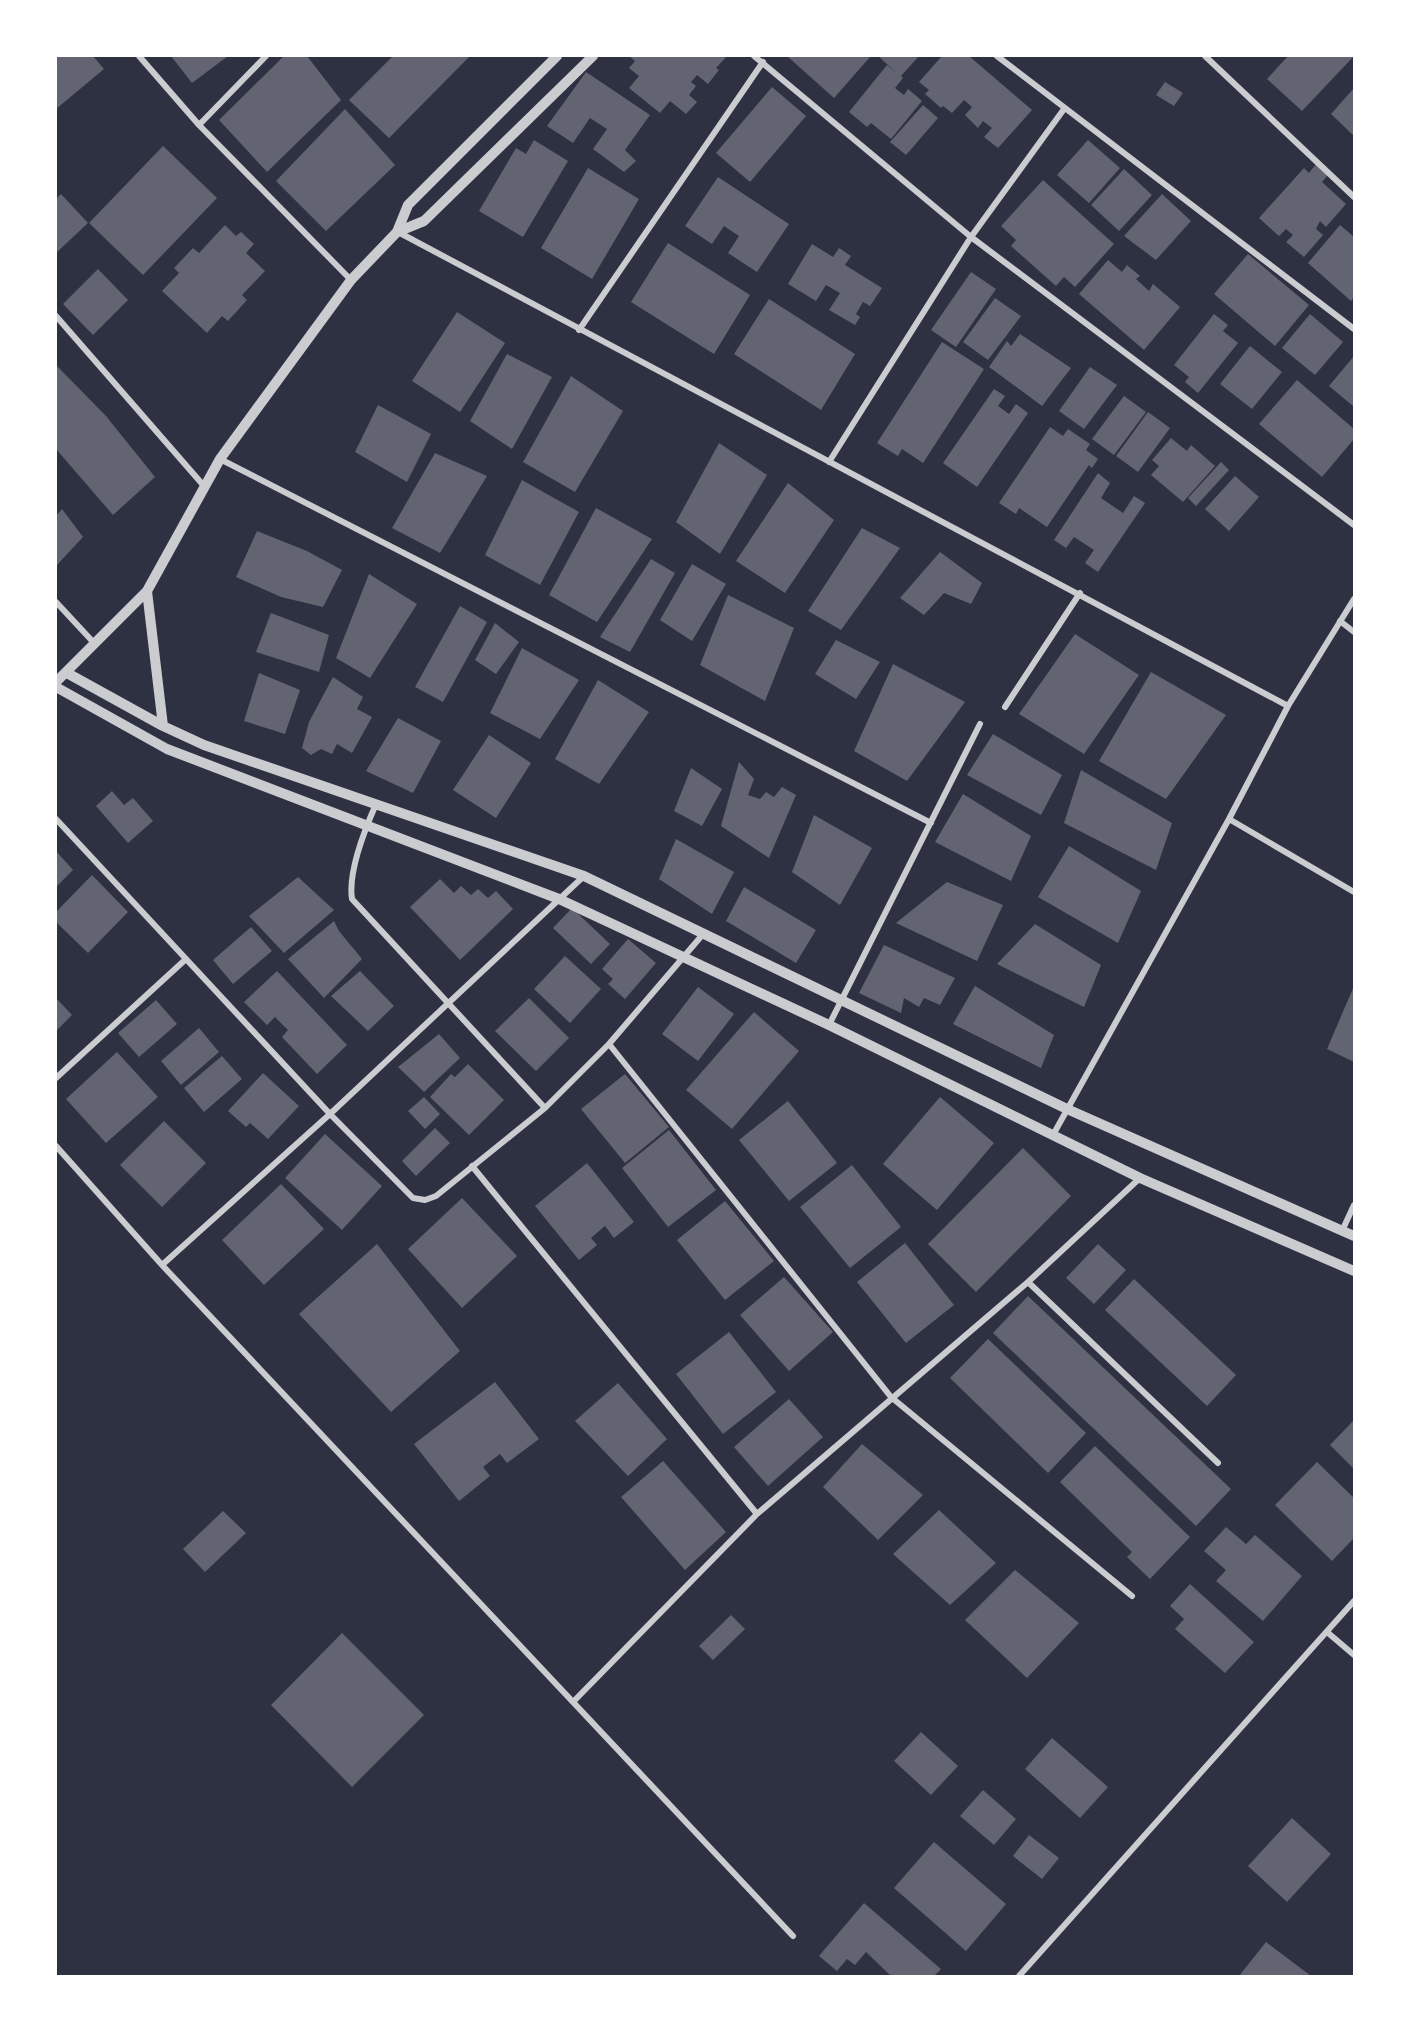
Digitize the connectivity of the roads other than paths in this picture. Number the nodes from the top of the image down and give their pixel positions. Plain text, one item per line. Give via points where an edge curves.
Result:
1 (139, 56) edge
2 (266, 56) edge
3 (557, 56) edge
4 (593, 56) edge
5 (754, 56) edge
6 (998, 56) edge
7 (1205, 56) edge
8 (762, 62) junction
9 (1064, 109) junction
10 (199, 125) junction
11 (1354, 197) edge
12 (397, 232) junction
13 (972, 237) junction
14 (351, 280) junction
15 (56, 315) edge
16 (1354, 329) edge
17 (579, 330) junction
18 (220, 459) junction
19 (829, 462) junction
20 (204, 486) junction
21 (1354, 525) edge
22 (147, 591) junction
23 (1080, 593) junction
24 (1354, 599) edge
25 (56, 602) edge
26 (1340, 621) junction
27 (1354, 632) edge
28 (95, 644) junction
29 (67, 673) junction
30 (56, 684) edge
31 (1288, 706) junction
32 (1005, 707) dead end
33 (980, 724) dead end
34 (163, 726) junction
35 (376, 804) junction
36 (56, 819) edge
37 (1229, 819) junction
38 (931, 822) junction
39 (366, 827) junction
40 (584, 876) junction
41 (1354, 892) edge
42 (559, 899) junction
43 (704, 933) junction
44 (685, 956) junction
45 (186, 959) junction
46 (842, 1000) junction
47 (448, 1004) junction
48 (829, 1025) junction
49 (609, 1044) junction
50 (56, 1078) edge
51 (545, 1108) junction
52 (1067, 1109) junction
53 (330, 1114) junction
54 (1053, 1135) junction
55 (56, 1146) edge
56 (472, 1166) junction
57 (1140, 1178) junction
58 (1354, 1205) edge
59 (1342, 1231) junction
60 (1354, 1236) edge
61 (162, 1265) junction
62 (1354, 1271) edge
63 (1028, 1282) junction
64 (891, 1397) junction
65 (1218, 1463) dead end
66 (757, 1514) junction
67 (1132, 1596) dead end
68 (1354, 1601) edge
69 (1327, 1632) junction
70 (1354, 1655) edge
71 (573, 1702) junction
72 (793, 1936) dead end
73 (1019, 1977) edge

1 - 10 street
2 - 10 street
3 - 12 street via 408,205
4 - 12 street via 424,221
5 - 8 street
6 - 9 street
7 - 11 street
8 - 13 street
8 - 17 street
9 - 13 street
9 - 16 street
10 - 14 street
12 - 14 street
12 - 17 street
13 - 19 street
13 - 21 street
14 - 18 street
15 - 20 street
17 - 19 street
18 - 20 street
18 - 38 street
19 - 23 street
20 - 22 street
22 - 28 street
22 - 34 street
23 - 31 street
23 - 32 street
24 - 26 street
25 - 28 street
26 - 27 street
26 - 31 street
28 - 29 street
29 - 30 street
29 - 34 street
30 - 39 street via 167,749
31 - 37 street
33 - 38 street
34 - 35 street via 204,745
35 - 39 street
35 - 40 street
36 - 45 street
37 - 41 street
37 - 52 street
38 - 46 street
39 - 42 street
39 - 47 street via 351,885 352,899
40 - 42 street
40 - 43 street
42 - 44 street
42 - 47 street
43 - 44 street
43 - 46 street
44 - 48 street
44 - 49 street
45 - 50 street
45 - 53 street
46 - 48 street
46 - 52 street
47 - 51 street
47 - 53 street
48 - 54 street
49 - 51 street
49 - 64 street
51 - 56 street
52 - 54 street
52 - 59 street
53 - 56 street via 412,1198 425,1200 436,1196
53 - 61 street
54 - 57 street
55 - 61 street
56 - 66 street
57 - 62 street
57 - 63 street
58 - 59 street
59 - 60 street
61 - 71 street
63 - 64 street
63 - 65 street
64 - 66 street
64 - 67 street
66 - 71 street
68 - 69 street
69 - 70 street
69 - 73 street
71 - 72 street

